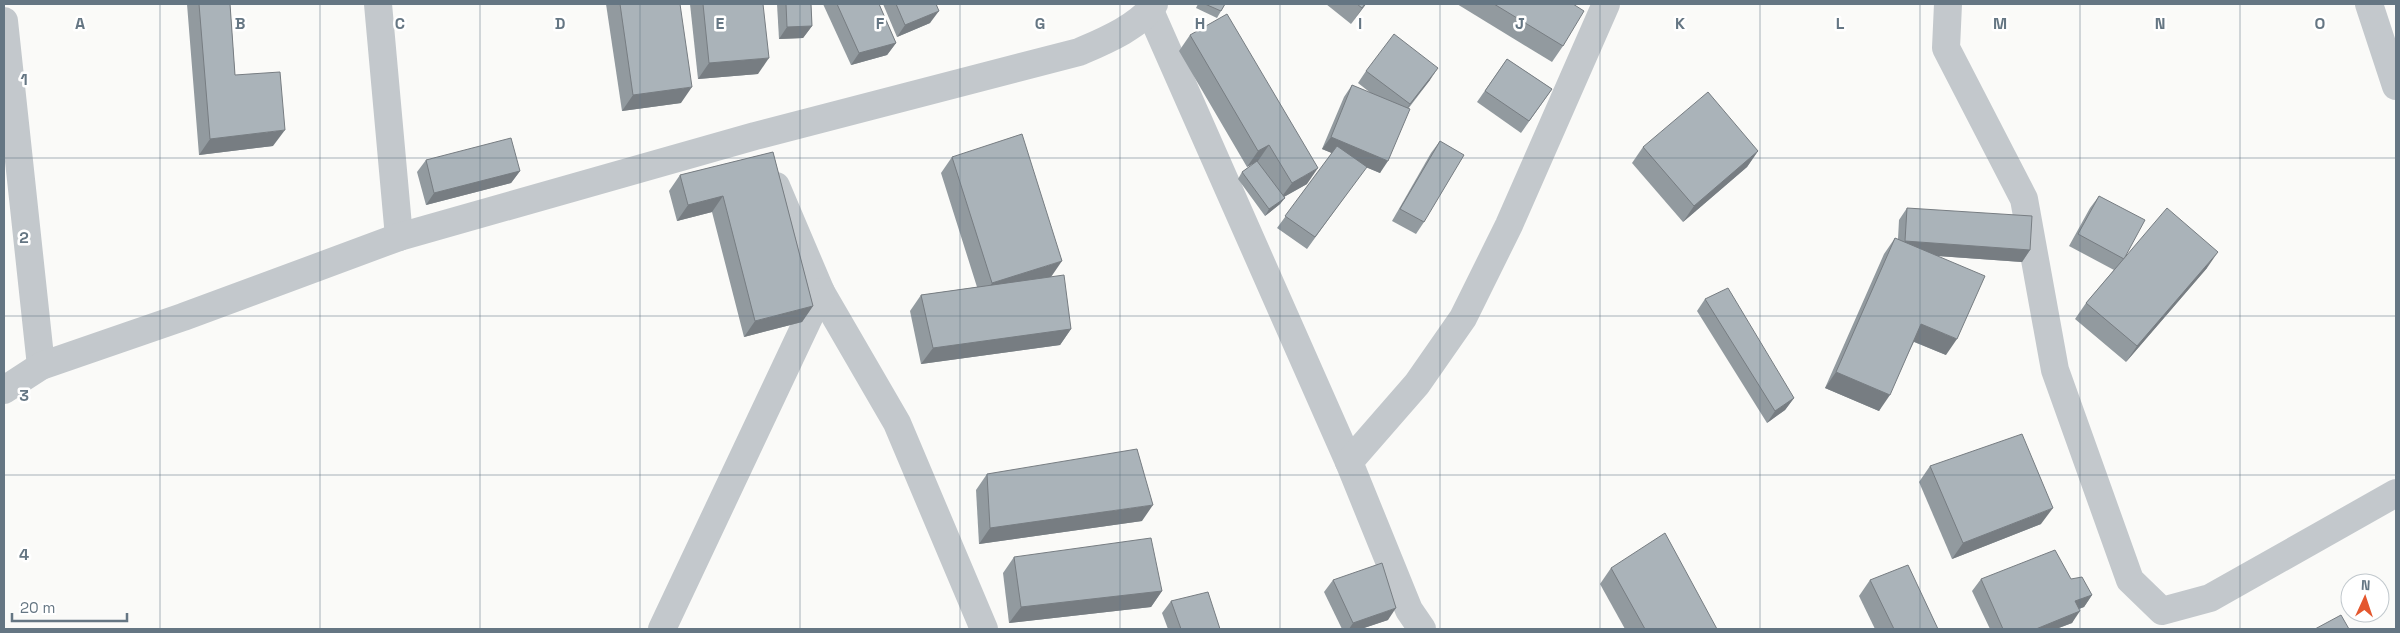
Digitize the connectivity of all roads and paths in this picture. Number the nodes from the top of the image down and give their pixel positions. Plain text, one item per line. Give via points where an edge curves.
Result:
1 (378, 4) edge
2 (1606, 4) edge
3 (1948, 4) edge
4 (2369, 4) edge
5 (1152, 7) edge
6 (4, 21) edge
7 (2396, 86) edge
8 (755, 136) junction
9 (399, 237) junction
10 (821, 292) junction
11 (41, 366) junction
12 (4, 390) edge
13 (1349, 462) junction
14 (2396, 493) edge
15 (662, 629) edge
16 (984, 629) edge
17 (1422, 629) edge

1 - 9 street
2 - 13 street via 1509,225 1463,318 1417,384
3 - 14 street via 1946,48 2024,199 2054,370 2130,580 2162,611 2210,598
4 - 7 street
5 - 8 street via 1117,35 1079,52
5 - 13 street
6 - 11 street
8 - 9 street
8 - 10 street
9 - 11 street
10 - 15 street
10 - 16 street via 897,423
11 - 12 street
13 - 17 street via 1409,610

